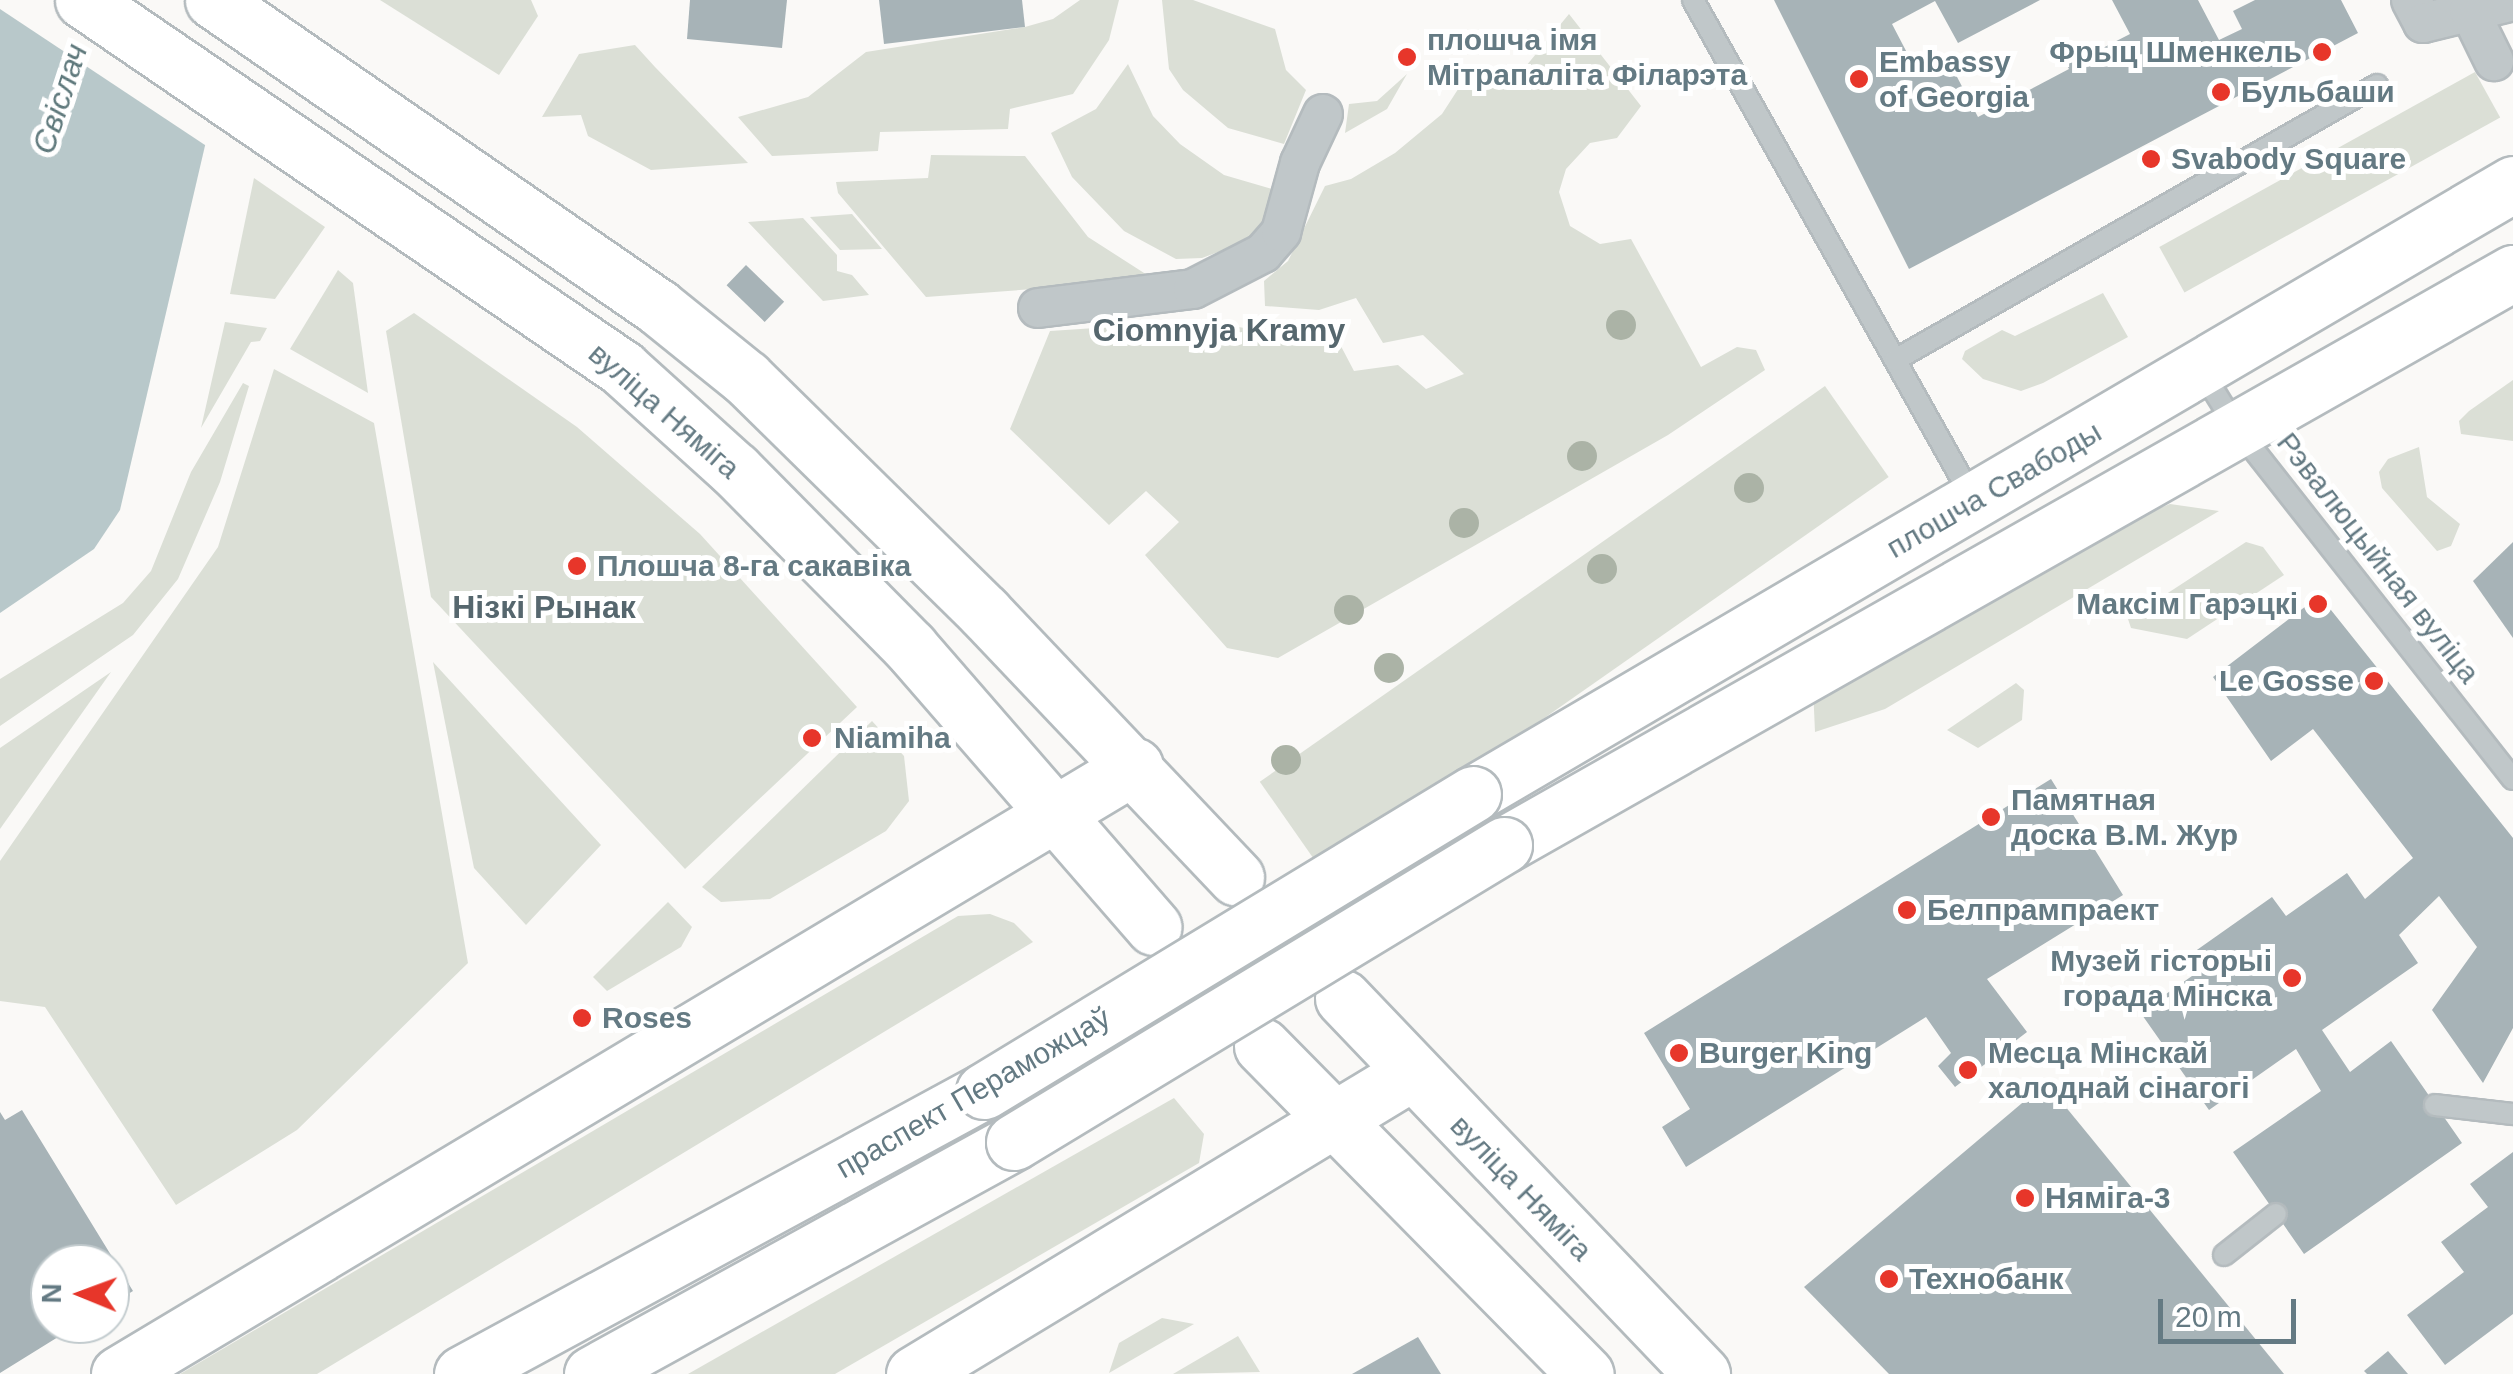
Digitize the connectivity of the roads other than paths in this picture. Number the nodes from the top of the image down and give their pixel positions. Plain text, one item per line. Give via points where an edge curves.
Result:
1 (83, 0) edge
2 (212, 0) edge
3 (1693, 0) edge
4 (2411, 0) edge
5 (2513, 2) edge
6 (2469, 10) junction
7 (2494, 61) dead end
8 (2377, 85) dead end
9 (1323, 114) dead end
10 (2513, 184) edge
11 (2513, 272) edge
12 (1038, 308) dead end
13 (1895, 360) junction
14 (2201, 370) junction
15 (2238, 430) junction
16 (1974, 501) junction
17 (1135, 766) junction
18 (2513, 779) edge
19 (1473, 794) joint
20 (1052, 818) junction
21 (1236, 878) dead end
22 (1153, 927) dead end
23 (1343, 998) dead end
24 (1262, 1046) dead end
25 (1410, 1073) junction
26 (2434, 1105) dead end
27 (2513, 1114) edge
28 (1330, 1120) junction
29 (2276, 1214) dead end
30 (2224, 1255) dead end
31 (120, 1374) edge
32 (462, 1374) edge
33 (592, 1374) edge
34 (914, 1374) edge
35 (1586, 1374) edge
36 (1702, 1374) edge

1 - 20 main road, вуліца Няміга via 622,368 736,470 910,647
2 - 17 main road via 384,113 658,307 746,378
3 - 13 lane
4 - 6 street via 2423,23
5 - 6 street
6 - 7 street
8 - 13 lane
9 - 12 street via 1300,163 1281,232 1262,254 1194,289
10 - 14 main road, плошча Свабоды
11 - 15 main road
13 - 16 lane
14 - 15 lane, Рэвалюцыйная вуліца
14 - 16 main road, плошча Свабоды
15 - 18 lane, Рэвалюцыйная вуліца
15 - 33 main road, праспект Пераможцаў, bridge via 1504,845 1014,1142
16 - 19 main road, плошча Свабоды
17 - 20 main road
17 - 21 main road
19 - 32 main road, праспект Пераможцаў, bridge via 984,1091
20 - 22 main road, вуліца Няміга
20 - 31 main road
23 - 25 main road, вуліца Няміга
24 - 28 main road
25 - 28 main road
25 - 36 main road, вуліца Няміга
26 - 27 lane
28 - 34 main road
28 - 35 main road
29 - 30 lane

